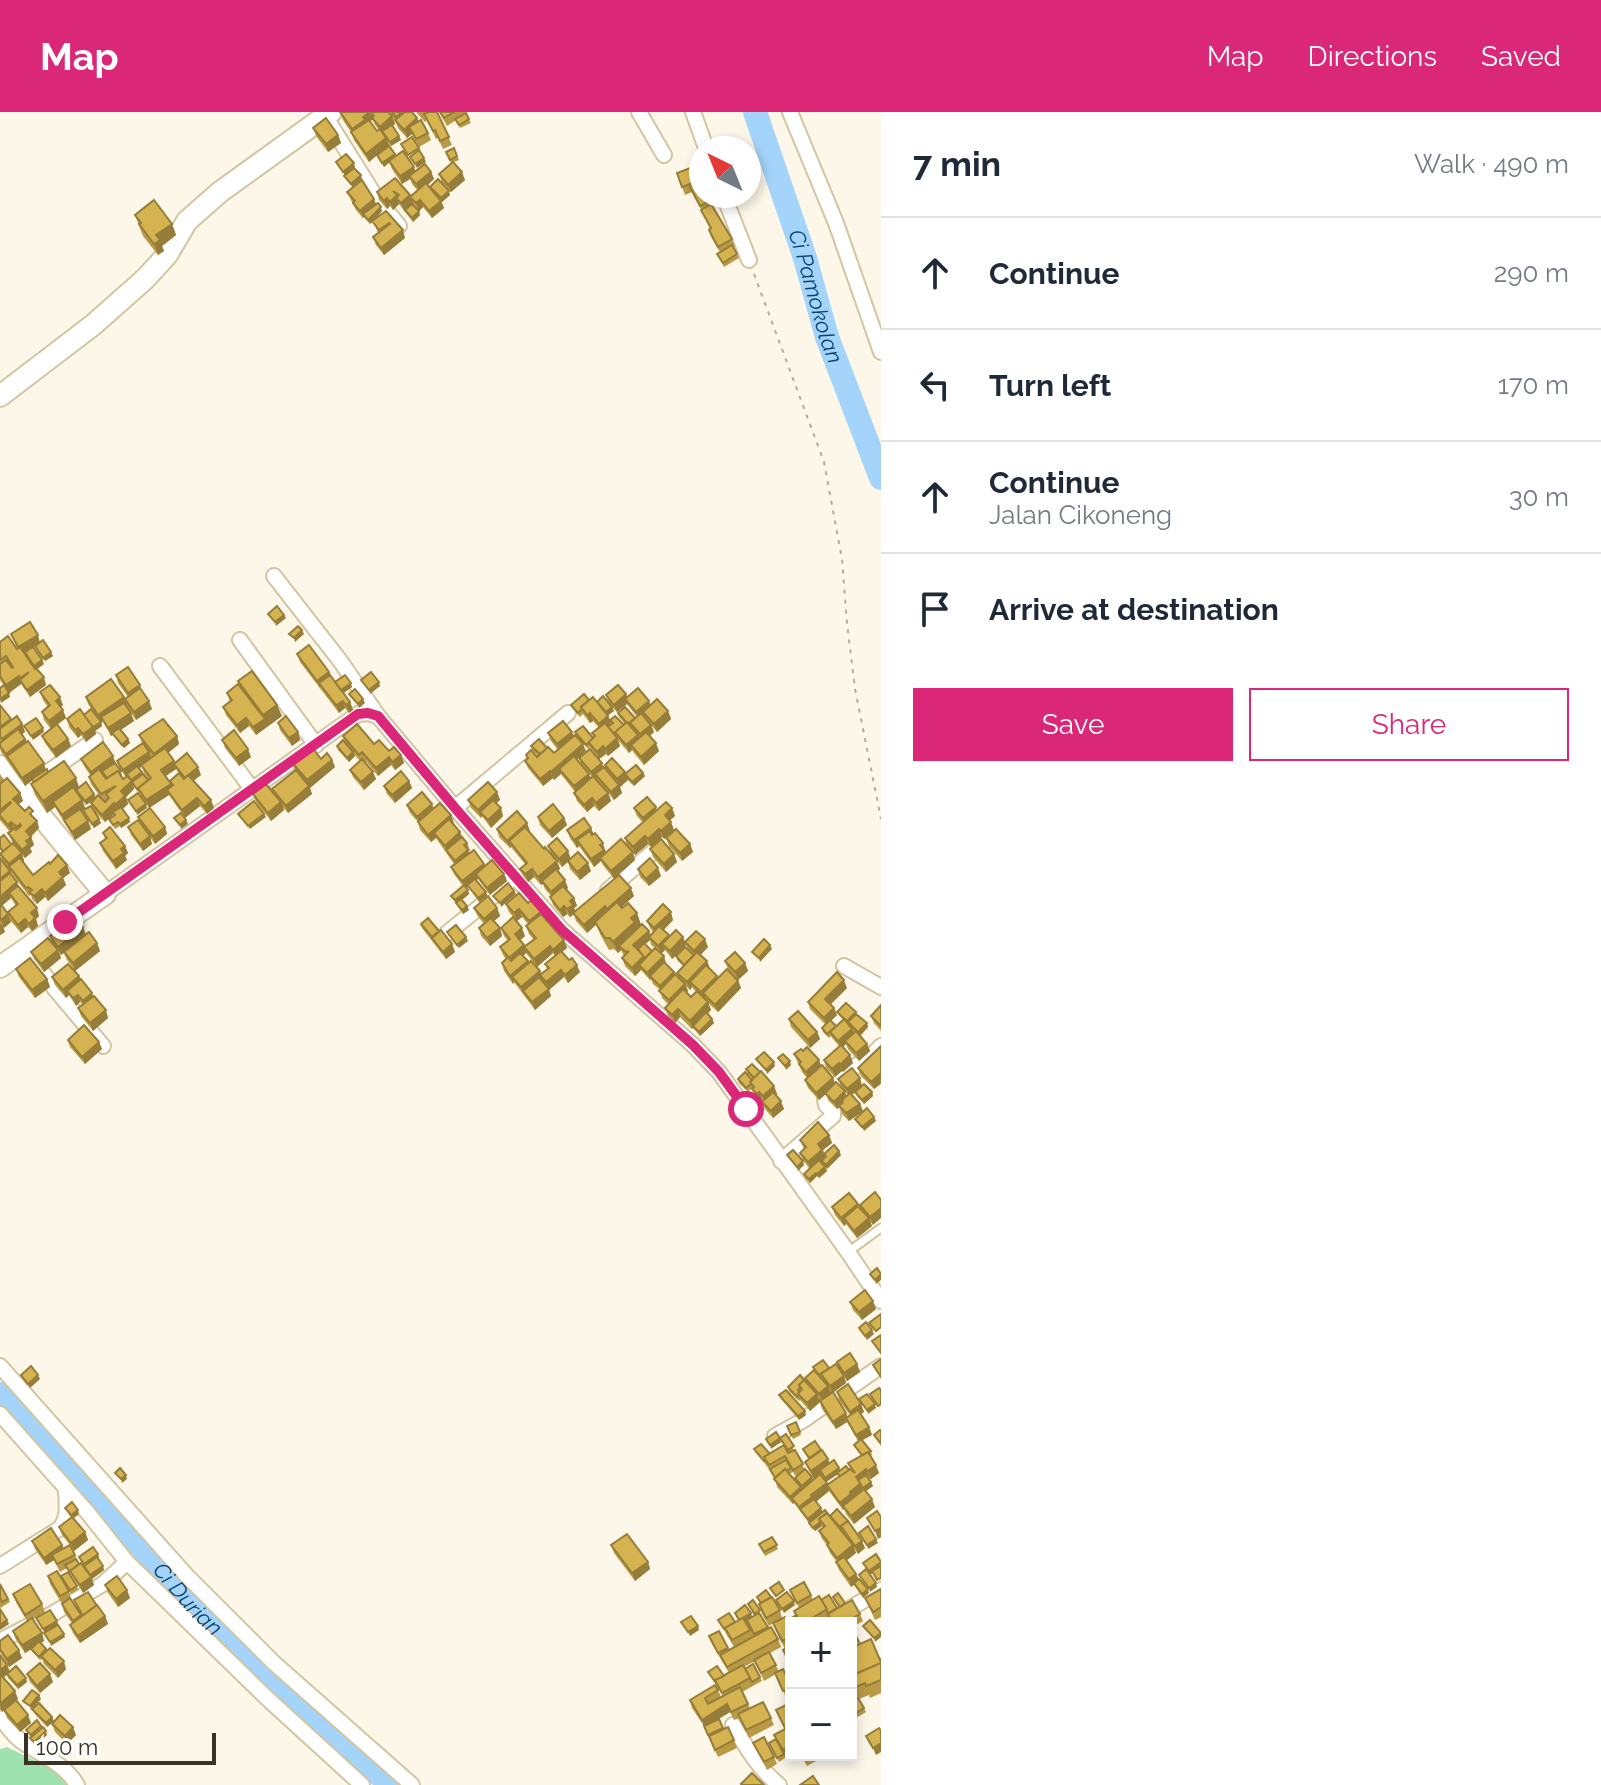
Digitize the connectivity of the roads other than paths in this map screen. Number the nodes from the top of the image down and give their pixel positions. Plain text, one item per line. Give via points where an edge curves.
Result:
1 (639, 112) edge
2 (693, 112) edge
3 (790, 112) edge
4 (328, 114) edge
5 (702, 136) edge
6 (664, 155) dead end
7 (729, 208) edge
8 (399, 226) edge
9 (749, 260) road end
10 (881, 352) edge
11 (0, 396) edge
12 (274, 576) dead end
13 (240, 640) dead end
14 (160, 666) dead end
15 (568, 713) dead end
16 (378, 716) junction
17 (95, 740) dead end
18 (316, 745) junction
19 (0, 766) edge
20 (252, 789) junction
21 (20, 791) junction
22 (455, 808) junction
23 (667, 840) edge
24 (517, 878) junction
25 (105, 894) junction
26 (593, 903) edge
27 (446, 934) edge
28 (25, 949) junction
29 (844, 966) dead end
30 (0, 967) edge
31 (881, 987) edge
32 (103, 1046) dead end
33 (881, 1046) edge
34 (781, 1161) junction
35 (881, 1228) edge
36 (848, 1252) junction
37 (881, 1301) edge
38 (0, 1366) edge
39 (881, 1366) edge
40 (0, 1414) edge
41 (775, 1436) edge
42 (66, 1488) junction
43 (127, 1562) junction
44 (0, 1566) edge
45 (881, 1590) edge
46 (836, 1617) edge
47 (0, 1641) edge
48 (0, 1716) edge
49 (733, 1725) dead end
50 (77, 1785) edge
51 (362, 1785) edge
52 (412, 1785) edge
53 (779, 1785) edge

1 - 6 street
2 - 5 street
3 - 10 street
4 - 8 street via 377,199
4 - 11 street via 220,192 187,221 145,279
7 - 9 street
12 - 16 street
13 - 18 street
14 - 20 street
15 - 22 street
16 - 18 street via 358,714
16 - 22 street
17 - 21 street
18 - 20 street
19 - 21 street
20 - 25 street
21 - 25 street
22 - 24 street
23 - 26 street
24 - 27 street
24 - 34 street via 719,1072
25 - 28 street
28 - 30 street
28 - 32 street
29 - 31 street
33 - 34 street via 825,1100 833,1116
34 - 36 street
35 - 36 lane
36 - 37 street
38 - 52 street via 186,1575 274,1663
39 - 41 street
40 - 42 street
42 - 43 street
42 - 44 street via 63,1525
43 - 47 street via 103,1584
43 - 51 street
45 - 46 street
48 - 50 street via 11,1732 64,1768
49 - 53 street via 756,1763

